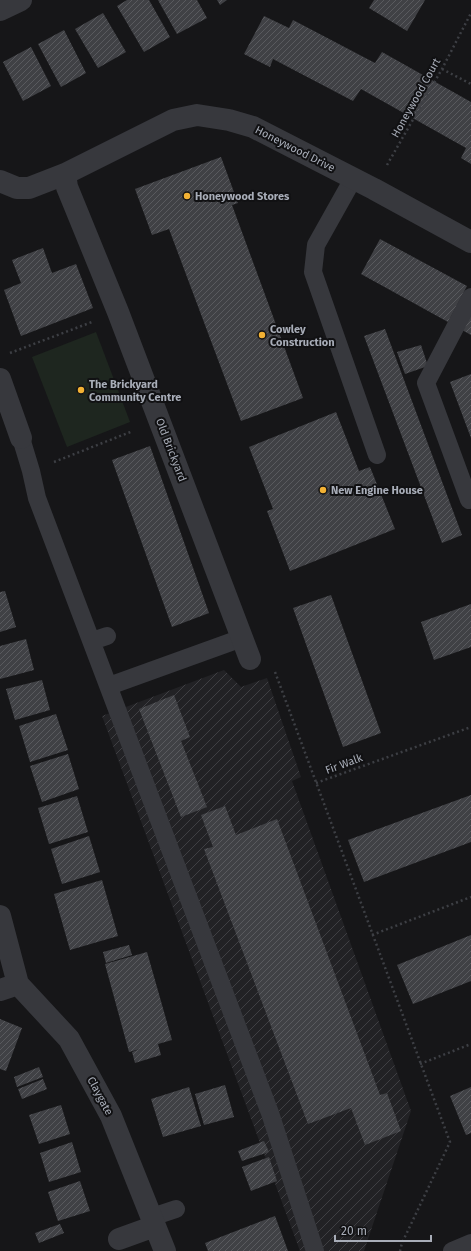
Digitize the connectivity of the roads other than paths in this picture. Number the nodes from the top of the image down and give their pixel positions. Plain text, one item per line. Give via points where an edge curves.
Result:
1 (21, 0) edge
2 (0, 10) edge
3 (66, 174) junction
4 (353, 179) junction
5 (0, 181) edge
6 (471, 242) edge
7 (471, 298) edge
8 (0, 379) edge
9 (21, 438) joint
10 (377, 455) dead end
11 (469, 500) dead end
12 (242, 638) junction
13 (250, 659) road end
14 (109, 686) junction
15 (0, 916) edge
16 (9, 987) edge
17 (176, 1209) dead end
18 (153, 1222) junction
19 (119, 1239) dead end
20 (471, 1243) edge
21 (165, 1251) edge
22 (315, 1251) edge
23 (452, 1251) edge

1 - 2 street
3 - 4 street, Honeywood Drive via 173,120 197,115 253,127
3 - 5 street, Honeywood Drive via 30,188 18,188
3 - 12 street, Old Brickyard via 67,187 118,312
4 - 6 street, Honeywood Drive
4 - 10 lane via 316,244 313,272
7 - 11 lane via 426,383
8 - 9 street
9 - 14 lane via 38,498 99,638
12 - 13 street, Old Brickyard
12 - 14 lane
14 - 22 lane via 270,1113
15 - 16 street, Claygate
16 - 18 street, Claygate via 70,1039 111,1116
17 - 18 lane
18 - 19 street
18 - 21 street, Claygate
20 - 23 lane

